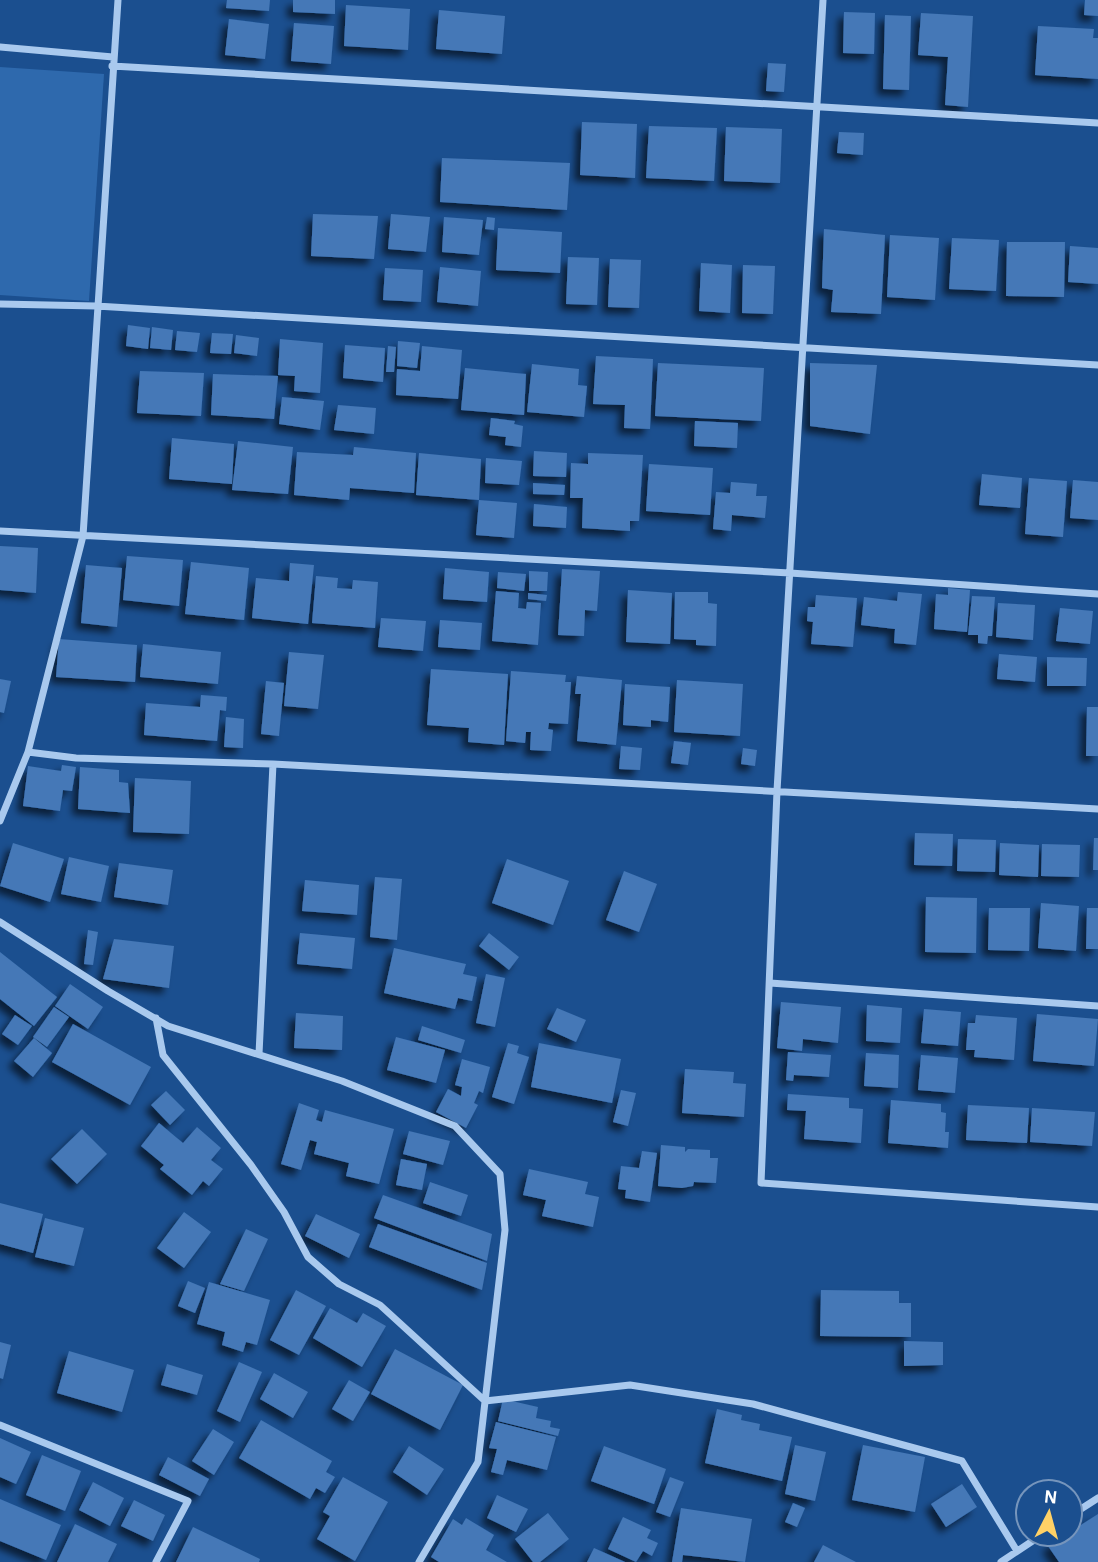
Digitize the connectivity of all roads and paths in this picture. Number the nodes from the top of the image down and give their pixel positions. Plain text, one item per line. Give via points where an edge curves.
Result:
1 (118, 0) edge
2 (823, 0) edge
3 (0, 47) edge
4 (113, 57) junction
5 (112, 66) junction
6 (816, 107) junction
7 (1098, 123) edge
8 (0, 304) edge
9 (96, 306) junction
10 (801, 349) junction
11 (1098, 365) edge
12 (0, 531) edge
13 (83, 536) junction
14 (790, 573) junction
15 (1098, 594) edge
16 (28, 752) junction
17 (273, 764) junction
18 (777, 792) junction
19 (1098, 809) edge
20 (0, 821) edge
21 (0, 922) edge
22 (771, 983) junction
23 (1098, 1006) edge
24 (156, 1018) junction
25 (259, 1054) junction
26 (1098, 1207) edge
27 (485, 1401) junction
28 (0, 1425) edge
29 (1022, 1548) edge
30 (1017, 1551) junction
31 (156, 1562) edge
32 (419, 1562) edge
33 (1001, 1562) edge

1 - 4 street
2 - 6 street
3 - 4 street
4 - 5 street
5 - 6 street
5 - 9 street
6 - 7 street
6 - 10 street
8 - 9 street
9 - 10 street
9 - 13 street
10 - 11 street
10 - 14 street
12 - 13 street
13 - 14 street
13 - 16 street
14 - 15 street
14 - 18 street
16 - 17 street via 76,758
16 - 20 street
17 - 18 street
17 - 25 street
18 - 19 street
18 - 22 street
21 - 24 street
22 - 23 street
22 - 26 street via 761,1183
24 - 25 street via 168,1026
24 - 27 street via 163,1055 251,1165 308,1257 339,1284 380,1305
25 - 27 street via 455,1126 500,1174 505,1230
27 - 30 street via 630,1385 753,1404 962,1461
27 - 32 street via 478,1462
28 - 31 street via 188,1500
29 - 30 street
30 - 33 street

